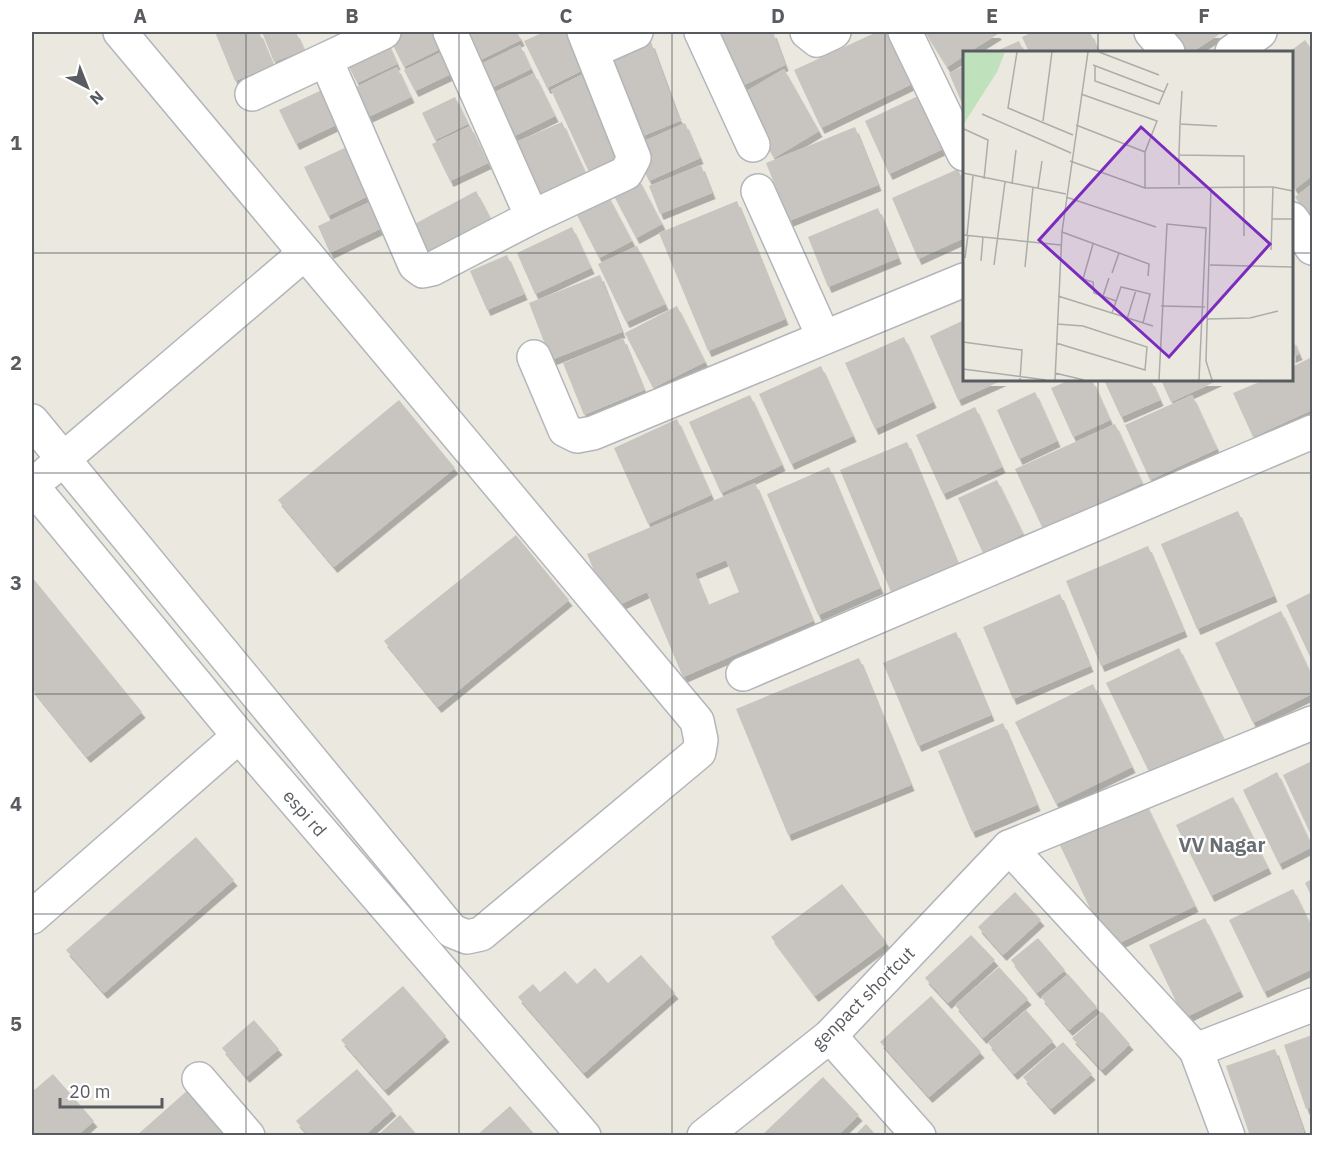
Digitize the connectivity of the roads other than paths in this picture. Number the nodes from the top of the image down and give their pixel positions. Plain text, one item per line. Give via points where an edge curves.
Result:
1 (120, 32) edge
2 (384, 32) edge
3 (450, 32) edge
4 (636, 32) edge
5 (700, 32) edge
6 (807, 32) edge
7 (834, 32) edge
8 (905, 32) edge
9 (1151, 32) edge
10 (1260, 32) edge
11 (588, 41) edge
12 (1167, 51) edge
13 (1233, 51) edge
14 (326, 60) junction
15 (252, 94) dead end
16 (753, 145) dead end
17 (963, 152) edge
18 (758, 190) dead end
19 (532, 217) junction
20 (1293, 220) edge
21 (1312, 248) edge
22 (305, 253) junction
23 (963, 279) edge
24 (823, 336) junction
25 (534, 357) dead end
26 (32, 421) edge
27 (1312, 432) edge
28 (63, 459) junction
29 (32, 486) edge
30 (205, 633) junction
31 (175, 658) junction
32 (237, 670) junction
33 (743, 674) dead end
34 (207, 697) junction
35 (1312, 723) edge
36 (239, 736) junction
37 (1009, 847) junction
38 (32, 917) edge
39 (1312, 1005) edge
40 (830, 1036) junction
41 (1196, 1050) junction
42 (198, 1079) dead end
43 (248, 1136) edge
44 (584, 1136) edge
45 (704, 1136) edge
46 (919, 1136) edge
47 (1228, 1136) edge

1 - 22 street
2 - 14 street
3 - 19 street
4 - 11 street
5 - 16 street
6 - 7 street via 817,40
8 - 17 street
9 - 12 street
10 - 13 street
11 - 19 street via 634,159 626,173
14 - 15 street
14 - 19 street via 415,265 423,271 432,269
18 - 24 street
20 - 21 street
22 - 28 street
22 - 32 street via 697,721 699,752 482,934 467,937 452,931
23 - 24 street
24 - 25 street via 577,436 565,430
26 - 28 street
27 - 33 street
28 - 29 street
28 - 30 street
29 - 31 street, espi rd
30 - 31 street
30 - 32 street
31 - 34 street, espi rd
32 - 34 street
34 - 36 street, espi rd
35 - 37 street
36 - 38 street
36 - 44 street, espi rd
37 - 40 street, genpact shortcut
37 - 41 street
39 - 41 street
40 - 45 street, genpact shortcut
40 - 46 street
41 - 47 street
42 - 43 street

